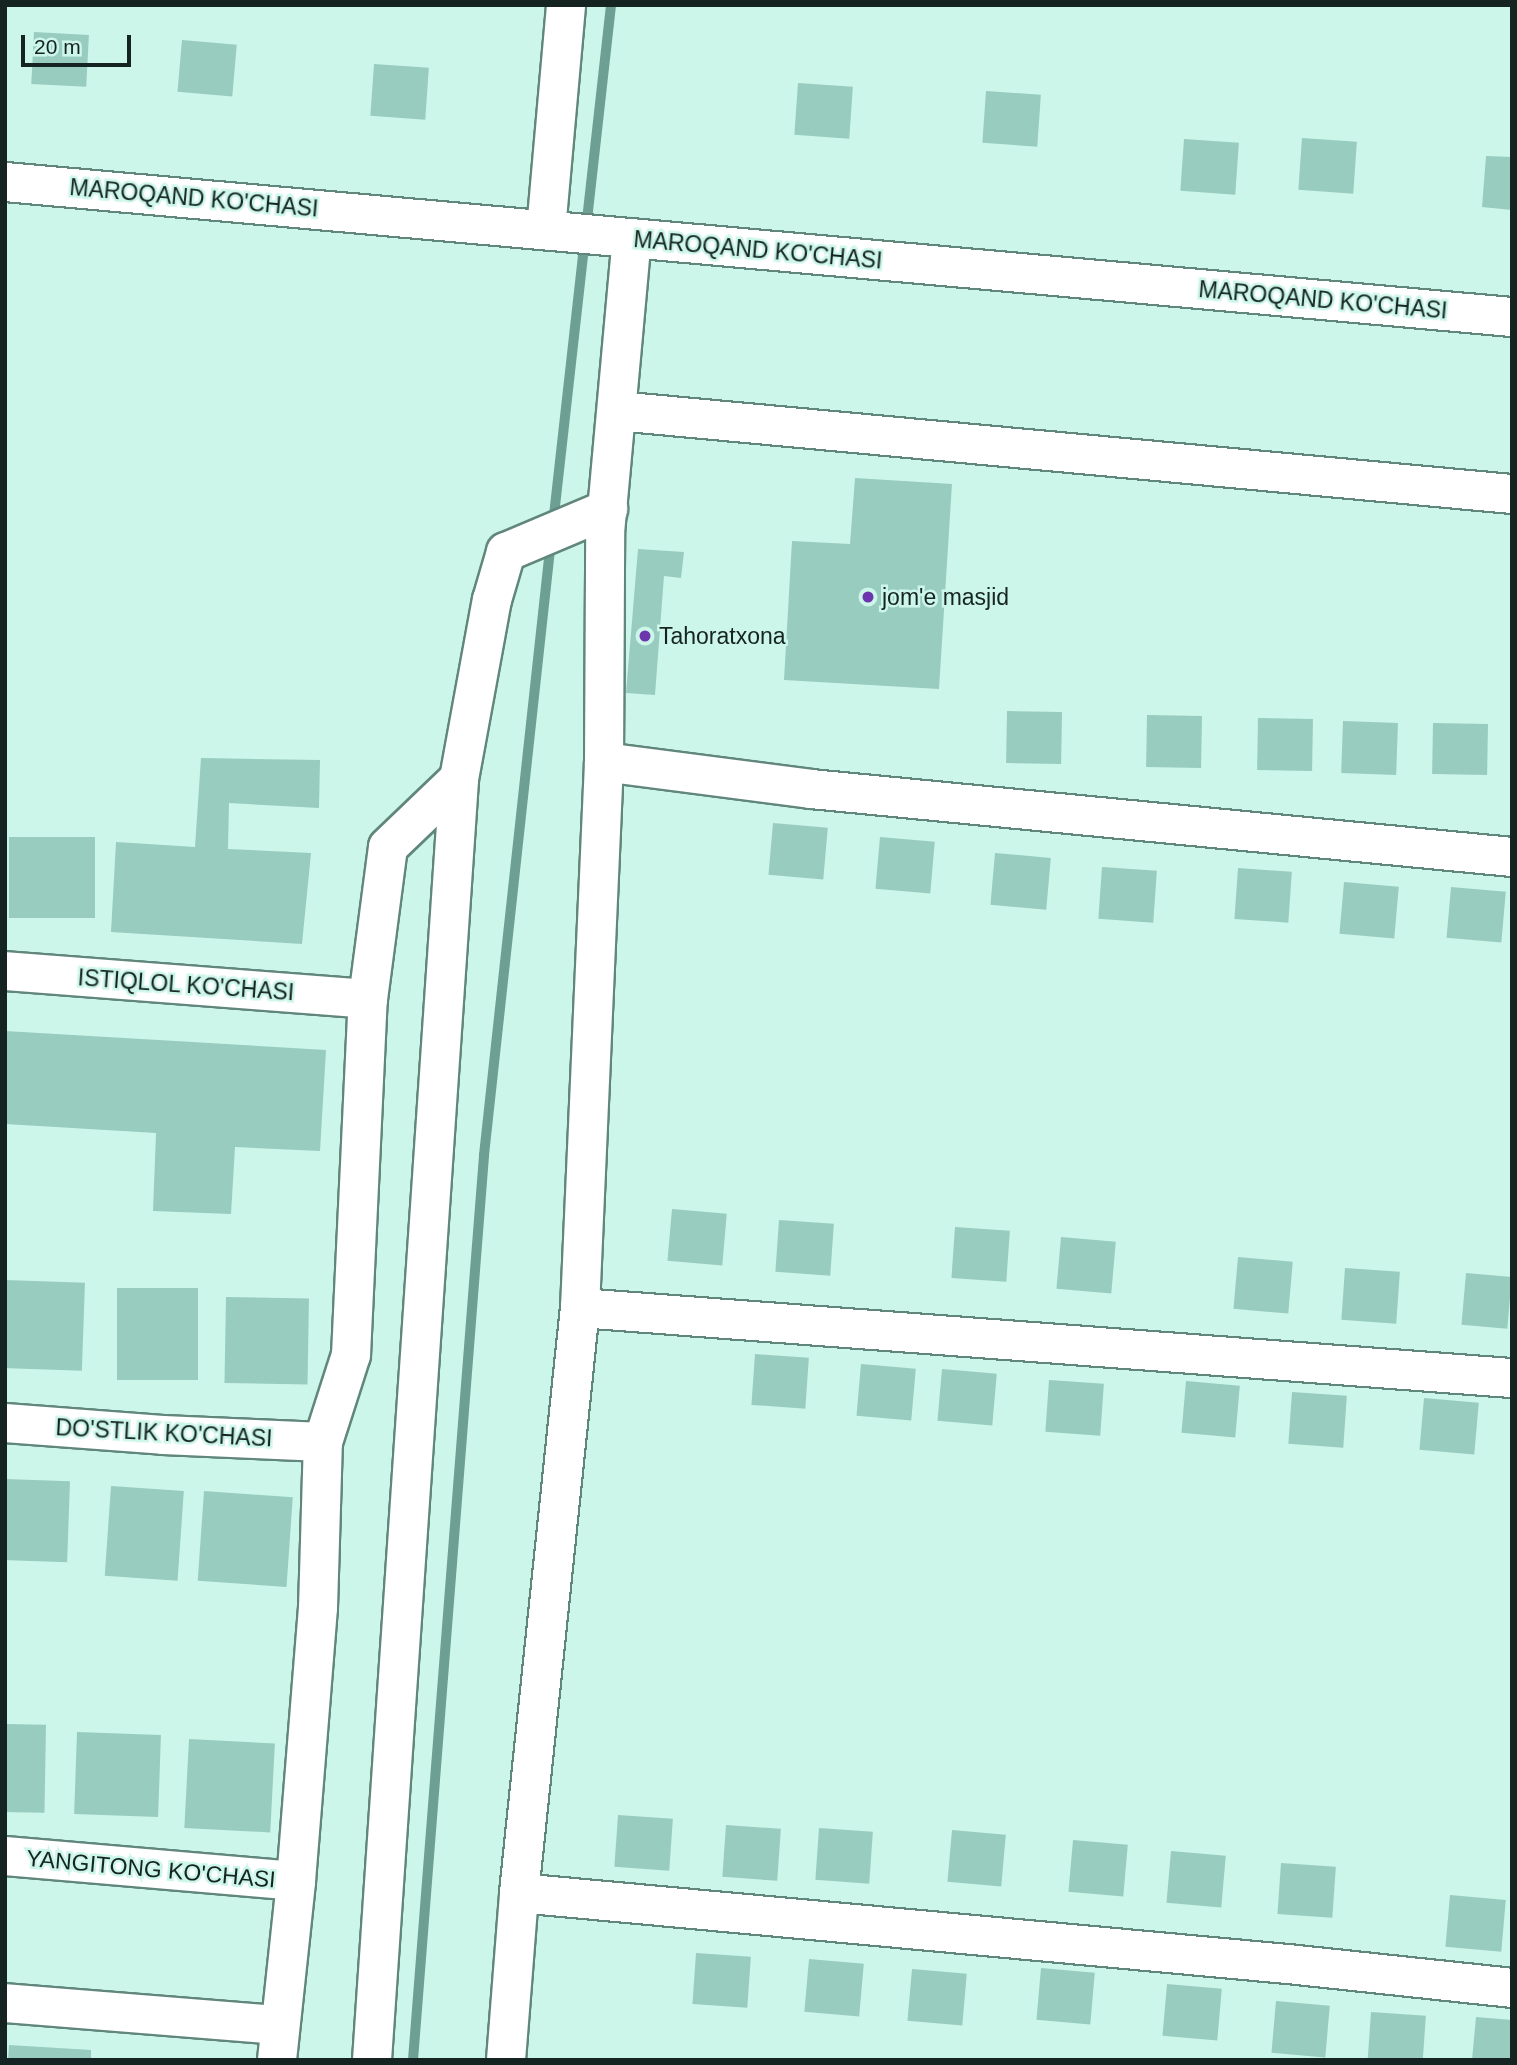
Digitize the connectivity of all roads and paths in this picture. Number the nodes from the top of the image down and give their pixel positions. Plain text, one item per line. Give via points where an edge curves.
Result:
1 (566, 5) edge
2 (5, 182) edge
3 (546, 230) junction
4 (632, 238) junction
5 (1512, 317) edge
6 (617, 411) junction
7 (1512, 494) edge
8 (608, 509) junction
9 (604, 762) junction
10 (459, 779) junction
11 (1512, 857) edge
12 (5, 971) edge
13 (368, 999) junction
14 (580, 1308) junction
15 (1512, 1378) edge
16 (5, 1423) edge
17 (323, 1442) junction
18 (5, 1856) edge
19 (296, 1881) junction
20 (519, 1893) junction
21 (1512, 1988) edge
22 (5, 2003) edge
23 (278, 2043) edge
24 (372, 2060) edge
25 (506, 2060) edge

1 - 3 street
2 - 3 street, MAROQAND KO'CHASI
3 - 4 street, MAROQAND KO'CHASI
4 - 5 street, MAROQAND KO'CHASI
4 - 6 street
6 - 7 street
6 - 8 street
8 - 9 street
8 - 10 street via 506,552 492,600
9 - 11 street via 811,789
9 - 14 street
10 - 13 street via 388,846
10 - 24 street
12 - 13 street, ISTIQLOL KO'CHASI
13 - 17 street via 351,1356
14 - 15 street
14 - 20 street
16 - 17 street, DO'STLIK KO'CHASI
17 - 19 street via 318,1608
18 - 19 street, YANGITONG KO'CHASI
19 - 23 street
20 - 21 street
20 - 25 street
22 - 23 street

